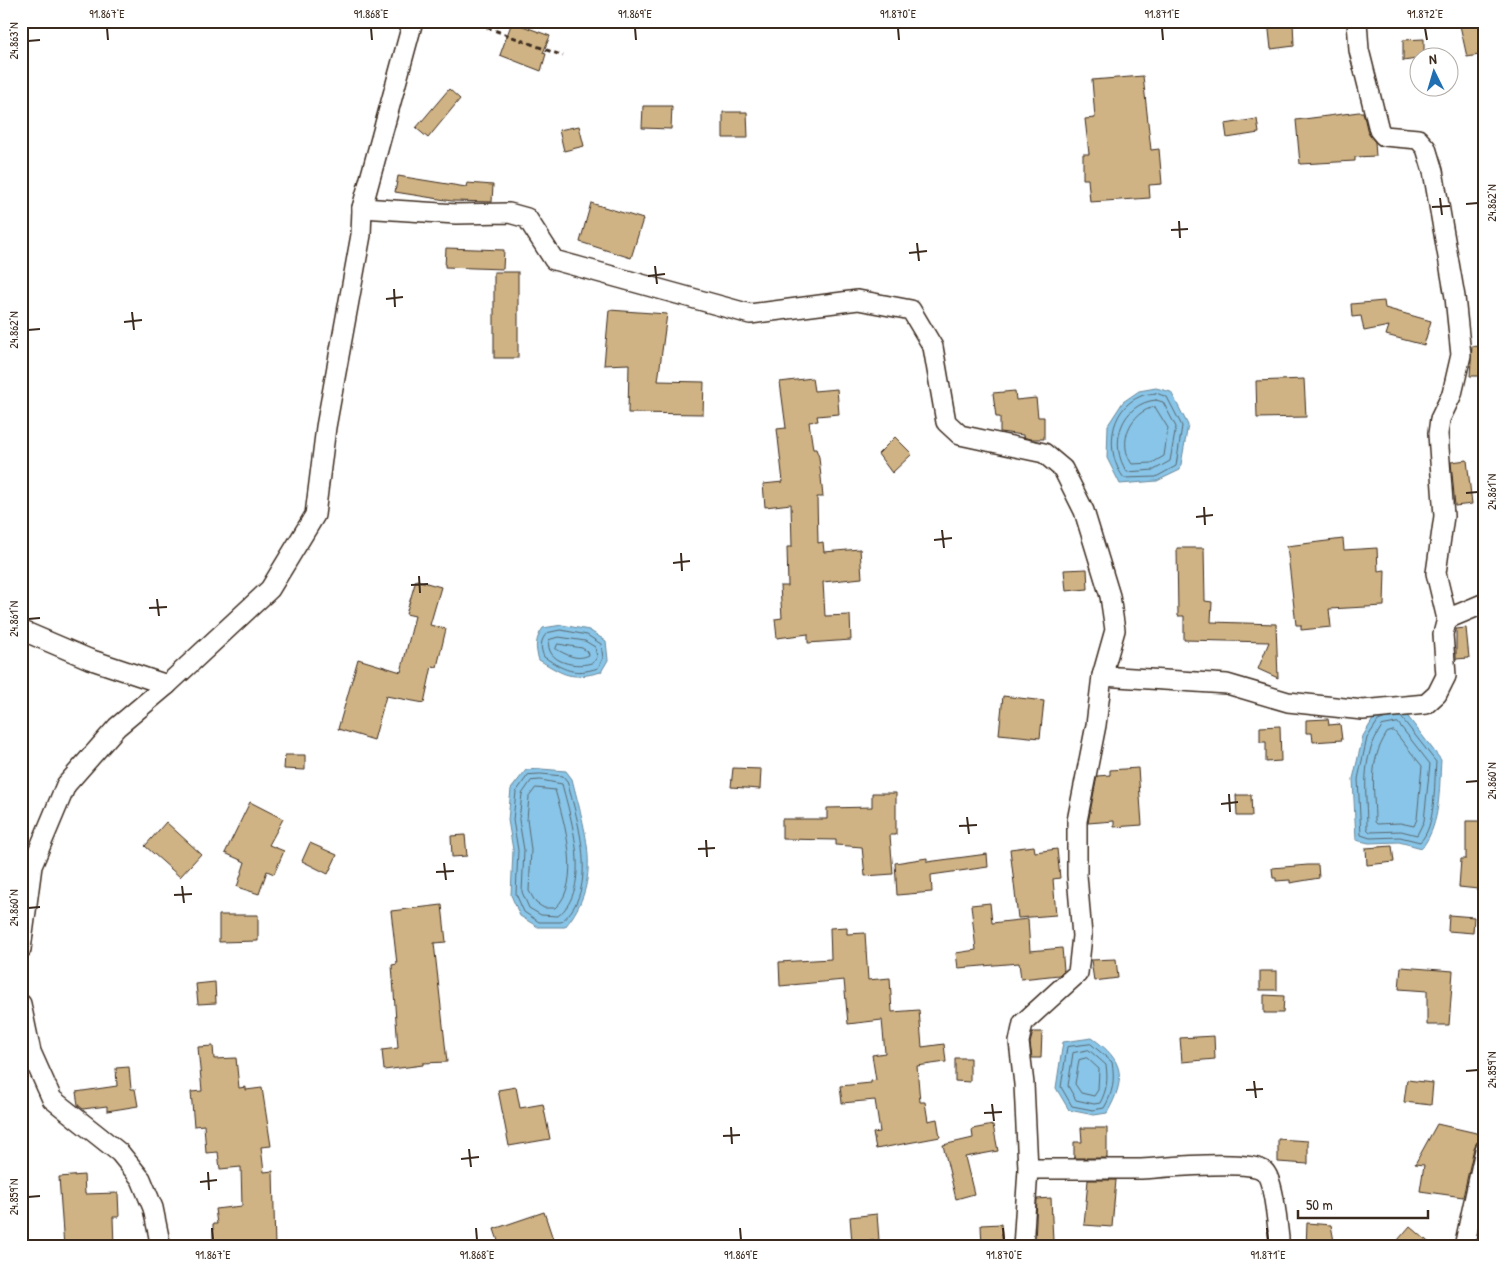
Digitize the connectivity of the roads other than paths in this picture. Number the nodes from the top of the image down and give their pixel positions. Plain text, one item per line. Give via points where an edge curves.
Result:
1 (413, 21) edge
2 (1357, 21) edge
3 (362, 208) junction
4 (1485, 603) edge
5 (1447, 619) junction
6 (21, 630) edge
7 (1102, 676) junction
8 (168, 684) junction
9 (21, 950) edge
10 (21, 1004) edge
11 (1485, 1150) edge
12 (1028, 1169) junction
13 (161, 1247) edge
14 (1022, 1247) edge
15 (1278, 1247) edge
16 (1464, 1247) edge

1 - 3 street
2 - 5 street via 1359,50 1378,130 1384,136 1418,139 1426,148 1455,297 1461,356 1438,434 1444,516 1436,573
3 - 7 street via 456,214 509,213 527,218 554,260 750,314 858,300 910,310 933,347 946,422 960,435 1044,453 1063,469 1084,511 1110,596 1115,630
3 - 8 street via 361,235 326,427 315,515 270,589
4 - 5 street
5 - 7 street via 1443,634 1446,676 1437,694 1426,704 1362,710 1288,702 1227,684
6 - 8 street via 89,659
7 - 12 street via 1077,821 1082,936 1078,973 1023,1023 1019,1042
8 - 9 street via 117,727 66,785 32,866
10 - 13 street via 31,1052 52,1099 120,1153 141,1179 154,1208
11 - 16 street
12 - 14 street
12 - 15 street via 1255,1166 1264,1171 1270,1182

